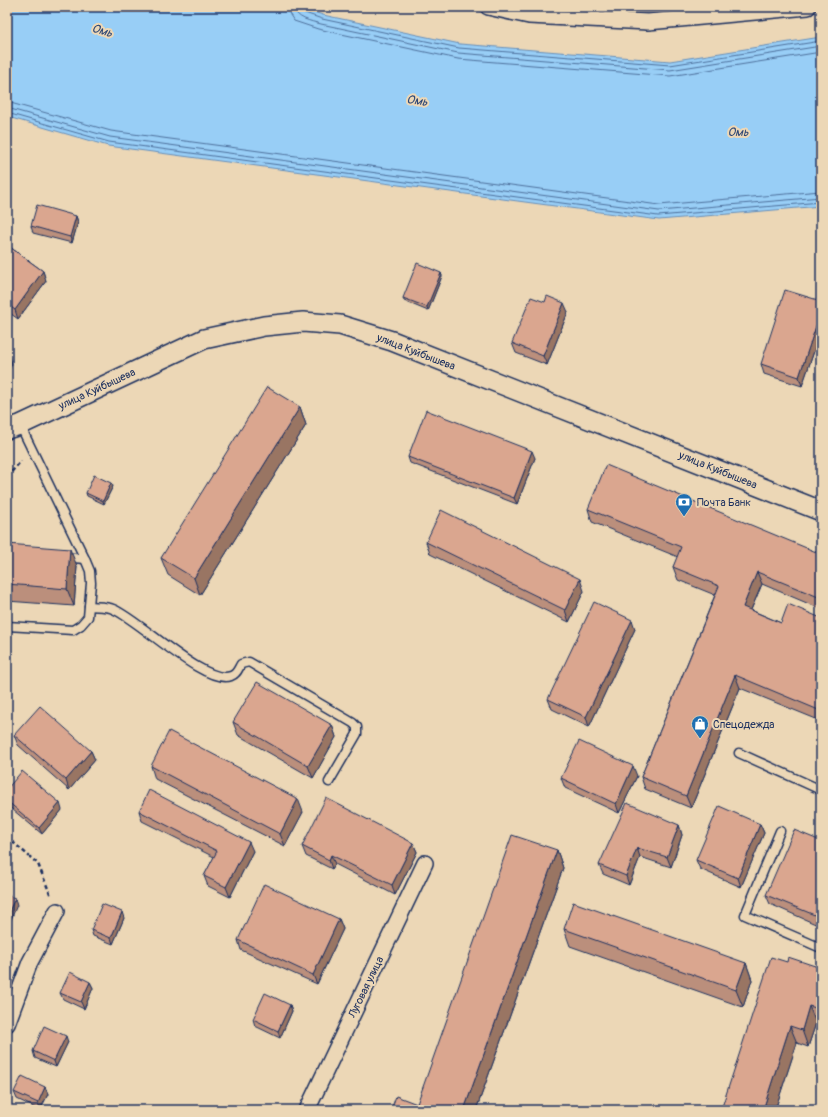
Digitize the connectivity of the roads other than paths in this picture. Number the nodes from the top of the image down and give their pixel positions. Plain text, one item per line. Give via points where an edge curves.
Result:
1 (488, 7) edge
2 (808, 7) edge
3 (730, 11) edge
4 (13, 427) edge
5 (821, 511) edge
6 (54, 556) edge
7 (86, 559) junction
8 (88, 606) junction
9 (7, 626) edge
10 (739, 753) dead end
11 (328, 782) dead end
12 (821, 790) edge
13 (780, 831) dead end
14 (425, 863) dead end
15 (57, 911) road end
16 (821, 948) edge
17 (7, 1024) edge
18 (307, 1110) edge

1 - 3 street via 529,16 648,22
2 - 3 street
4 - 5 street, улица Куйбышева via 204,339 264,326 303,322 340,325 392,341
4 - 7 lane via 32,450
6 - 7 lane
7 - 8 lane via 91,582
8 - 9 lane via 88,617 72,630
8 - 11 lane via 112,609 146,629 185,660 206,672 232,676 241,664 249,662 353,722 357,727 357,734
10 - 12 lane
13 - 16 lane via 745,915
14 - 18 street, Луговая улица
15 - 17 street via 30,962

